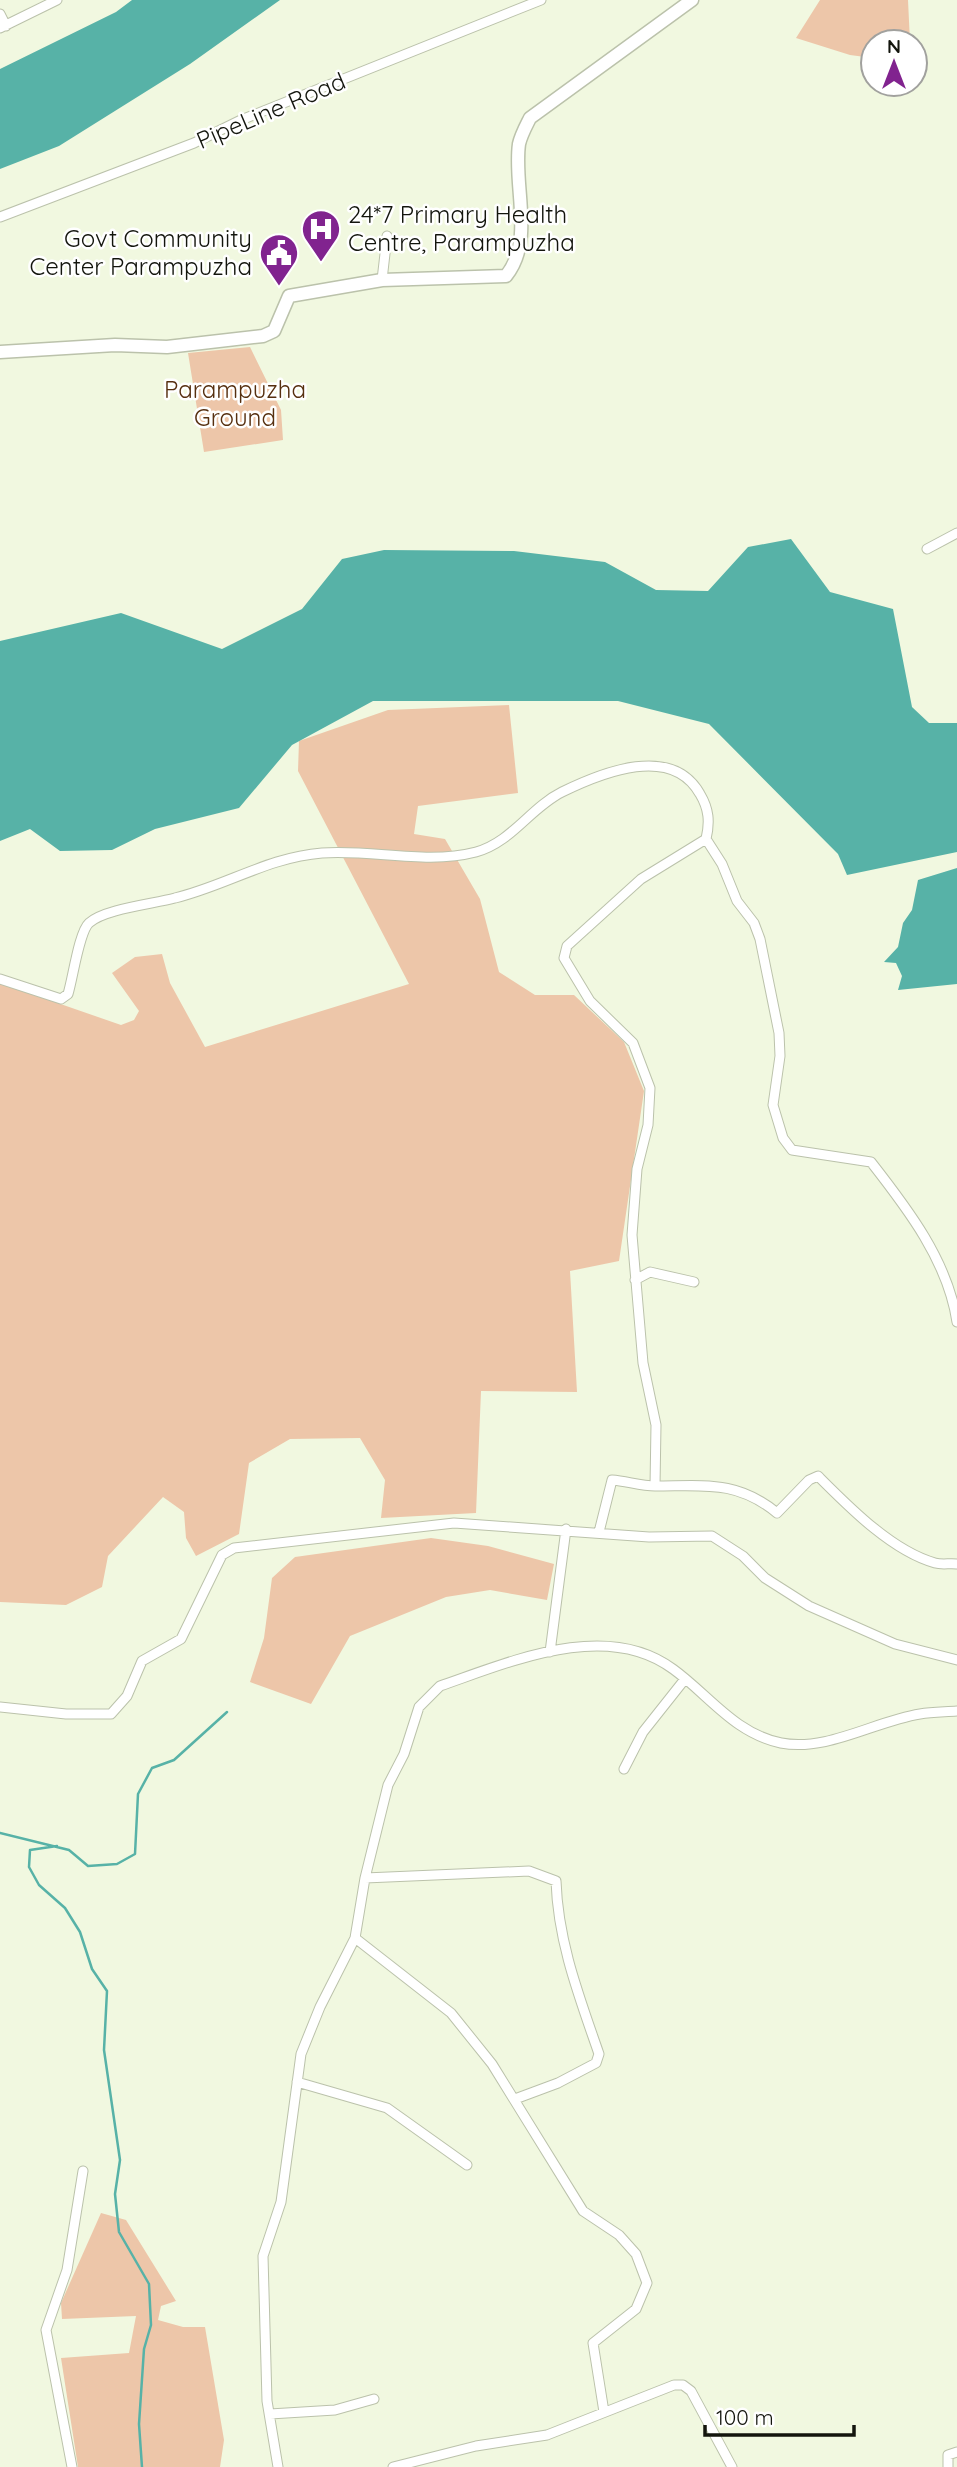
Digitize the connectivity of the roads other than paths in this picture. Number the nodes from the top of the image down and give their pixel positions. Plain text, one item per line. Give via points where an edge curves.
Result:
1 (57, 0) edge
2 (541, 0) edge
3 (692, 0) edge
4 (0, 14) edge
5 (3, 27) edge
6 (0, 217) edge
7 (387, 236) dead end
8 (382, 280) junction
9 (0, 352) edge
10 (957, 533) edge
11 (927, 549) dead end
12 (706, 839) junction
13 (0, 979) edge
14 (635, 1280) junction
15 (694, 1282) dead end
16 (957, 1322) edge
17 (654, 1486) junction
18 (566, 1530) junction
19 (599, 1532) junction
20 (957, 1564) edge
21 (551, 1652) junction
22 (957, 1660) edge
23 (685, 1679) junction
24 (0, 1707) edge
25 (957, 1712) edge
26 (624, 1769) dead end
27 (365, 1878) junction
28 (355, 1938) junction
29 (297, 2082) junction
30 (515, 2098) junction
31 (467, 2165) dead end
32 (83, 2171) dead end
33 (374, 2399) dead end
34 (604, 2412) junction
35 (270, 2414) junction
36 (957, 2452) edge
37 (72, 2467) edge
38 (278, 2467) edge
39 (393, 2467) edge
40 (732, 2467) edge
41 (948, 2467) edge

1 - 5 street
2 - 6 street, PipeLine Road via 194,143
3 - 8 main road via 530,118 519,142 520,245 517,263 506,276
4 - 5 street
7 - 8 street
8 - 9 main road via 289,296 274,331 263,336 167,347 115,345
10 - 11 street
12 - 13 street via 710,824 706,805 693,781 681,771 660,765 637,766 562,792 544,802 510,836 476,852 389,857 320,853 270,864 180,897 99,915 86,925 65,998
12 - 14 street via 641,879 567,946 564,958 596,1007 633,1043 650,1088 632,1216
12 - 16 street via 760,939 779,1034 773,1105 783,1138 792,1150 871,1162 911,1213 941,1271
14 - 15 street via 650,1272
14 - 17 street via 643,1363 656,1425
17 - 19 street via 612,1480
17 - 20 street via 737,1488 777,1513 818,1476 892,1541 936,1563
18 - 19 street
18 - 21 street
18 - 24 street via 454,1523 234,1548 222,1555 181,1639 142,1661 127,1696 111,1714
19 - 22 street via 712,1536 809,1606 895,1644
21 - 23 street via 628,1647 673,1668
21 - 27 street via 440,1686 425,1698 388,1785
23 - 25 street via 725,1715 759,1737 788,1744 807,1744 920,1714
23 - 26 street via 643,1732
27 - 28 street
27 - 30 street via 529,1871 556,1881 557,1917 568,1966 598,2054 596,2063
28 - 29 street via 301,2054
28 - 30 street via 451,2013
29 - 31 street via 387,2108
29 - 35 street via 281,2202 263,2256
30 - 34 street via 583,2211 619,2235 636,2254 647,2283 636,2309 593,2343
32 - 37 street via 69,2259 46,2330
33 - 35 street via 335,2410
34 - 39 street via 547,2435 476,2446
34 - 40 street via 683,2385 691,2391
35 - 38 street
36 - 41 street via 948,2455

